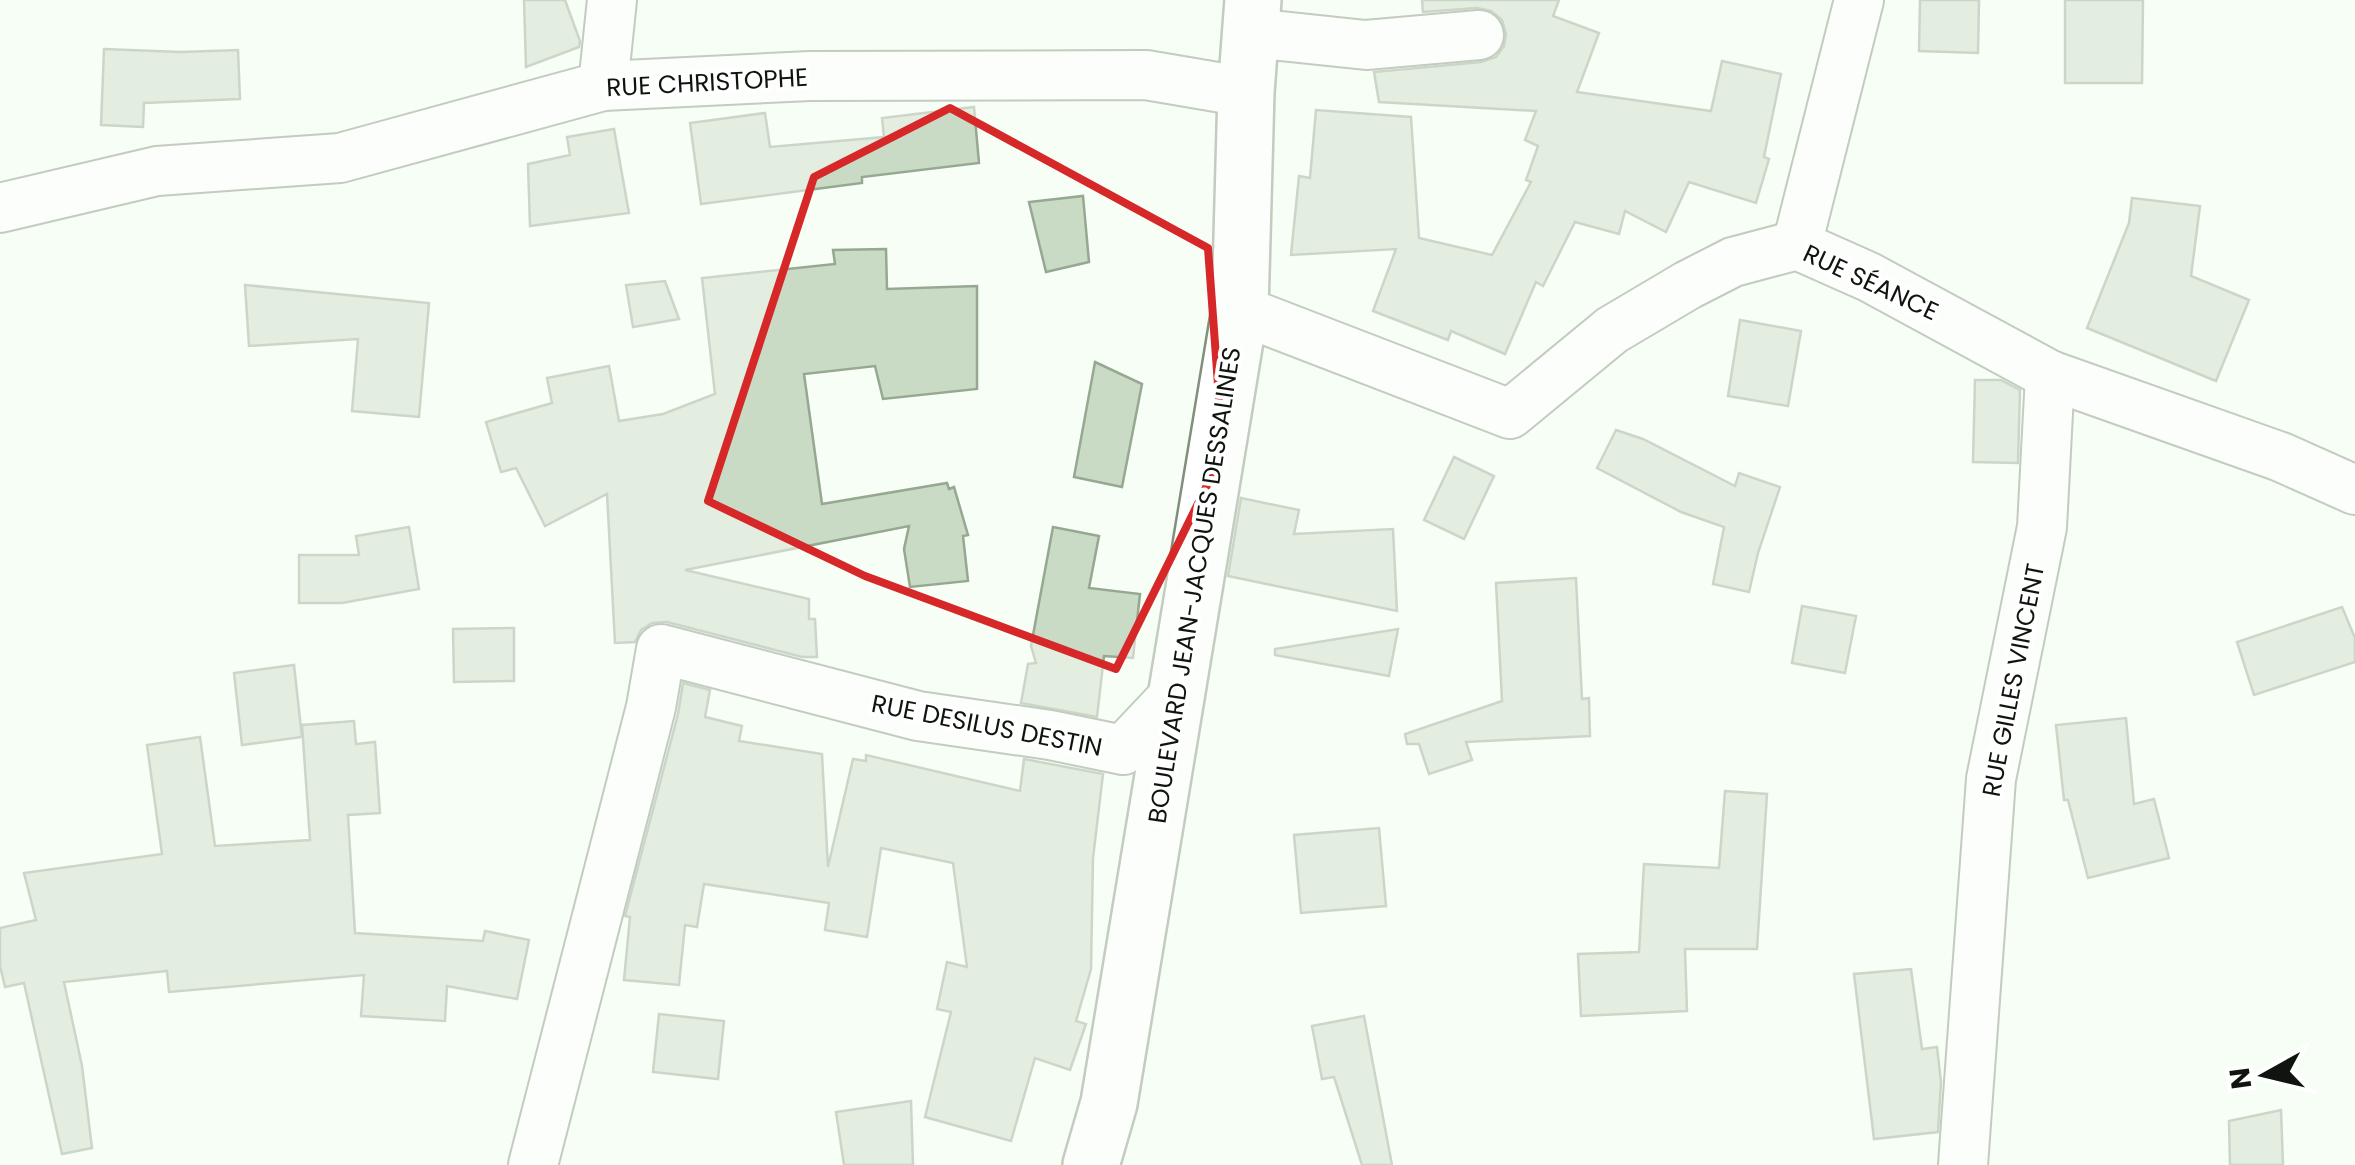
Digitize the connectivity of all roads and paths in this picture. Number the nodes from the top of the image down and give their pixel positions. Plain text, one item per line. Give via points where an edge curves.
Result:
1 (612, 0) edge
2 (1859, 0) edge
3 (1252, 16) edge
4 (1479, 35) dead end
5 (603, 86) junction
6 (1246, 92) junction
7 (0, 208) edge
8 (1797, 245) junction
9 (1240, 310) junction
10 (2050, 374) junction
11 (2355, 490) edge
12 (1175, 695) junction
13 (533, 1165) edge
14 (1091, 1165) edge
15 (1963, 1165) edge

1 - 5 street
2 - 8 street
3 - 4 street via 1366,44
3 - 6 street, BOULEVARD JEAN-JACQUES DESSALINES
5 - 6 street, RUE CHRISTOPHE via 810,76 1146,75
5 - 7 street, RUE CHRISTOPHE via 340,158 157,171
6 - 9 street, BOULEVARD JEAN-JACQUES DESSALINES
8 - 9 street, RUE SÉANCE via 1733,262 1688,285 1612,330 1510,414
8 - 10 street, RUE SÉANCE
9 - 12 street, BOULEVARD JEAN-JACQUES DESSALINES
10 - 11 street, RUE SÉANCE
10 - 15 street, RUE GILLES VINCENT via 2042,527 1991,779
12 - 13 street, RUE DESILUS DESTIN via 1123,750 918,716 662,649
12 - 14 street, BOULEVARD JEAN-JACQUES DESSALINES via 1109,1103

